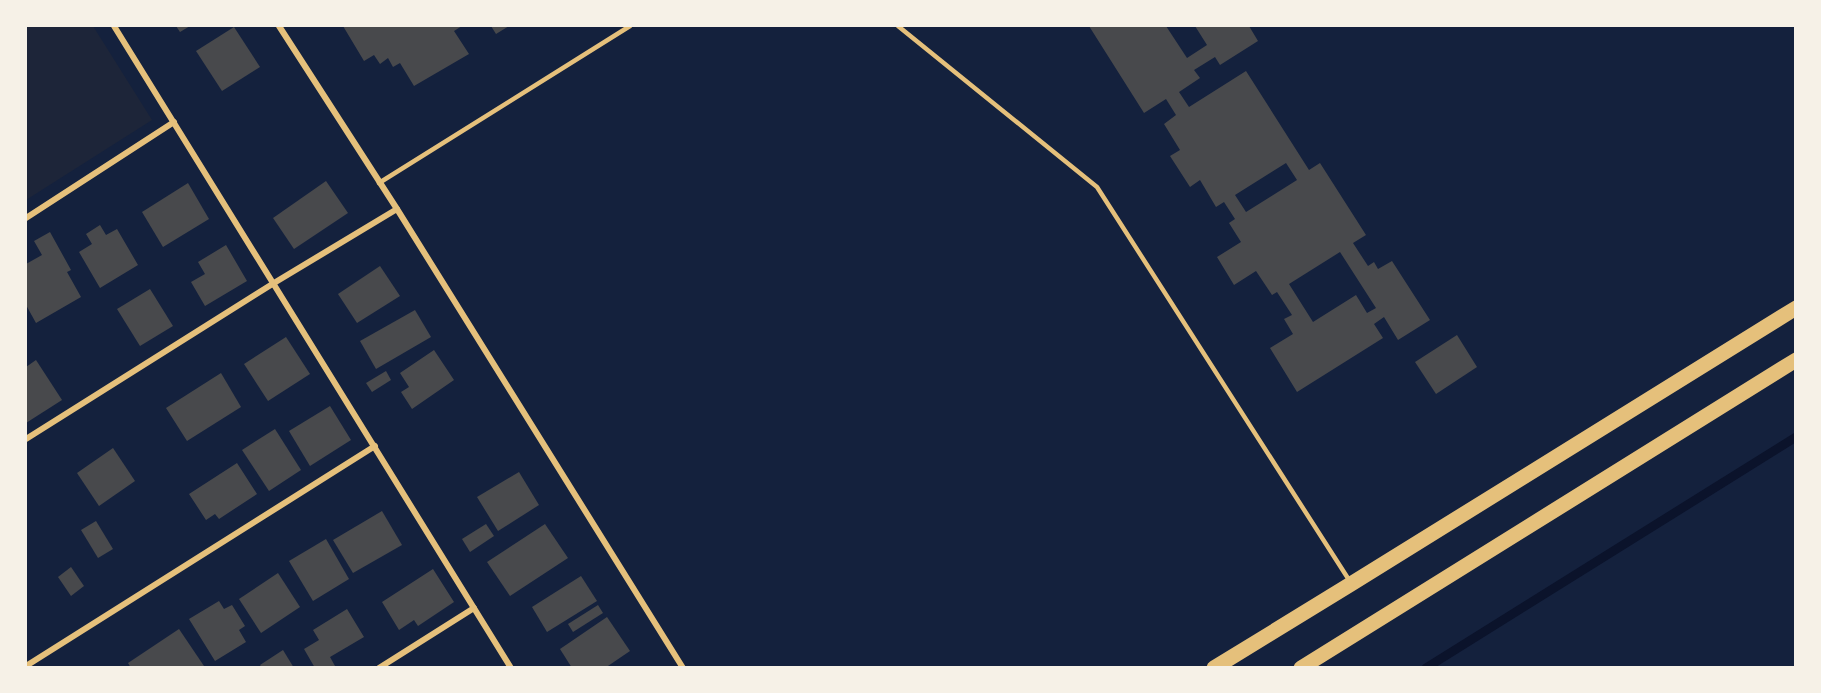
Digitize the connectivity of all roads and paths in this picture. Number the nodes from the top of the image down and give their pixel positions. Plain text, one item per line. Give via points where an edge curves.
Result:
1 (114, 26) edge
2 (279, 26) edge
3 (630, 26) edge
4 (898, 26) edge
5 (174, 122) junction
6 (379, 183) junction
7 (397, 209) junction
8 (26, 218) edge
9 (274, 283) junction
10 (1796, 308) edge
11 (1796, 360) edge
12 (26, 439) edge
13 (375, 446) junction
14 (1352, 584) junction
15 (474, 608) junction
16 (26, 666) edge
17 (379, 668) edge
18 (511, 668) edge
19 (682, 668) edge
20 (1214, 668) edge
21 (1301, 668) edge

1 - 5 street
2 - 6 street
3 - 6 lane
4 - 14 lane via 1097,186
5 - 8 street
5 - 9 street
6 - 7 street
7 - 9 street
7 - 19 street
9 - 12 street
9 - 13 street
10 - 14 main road
11 - 21 main road
13 - 15 street
13 - 16 street
14 - 20 main road
15 - 17 street
15 - 18 street

